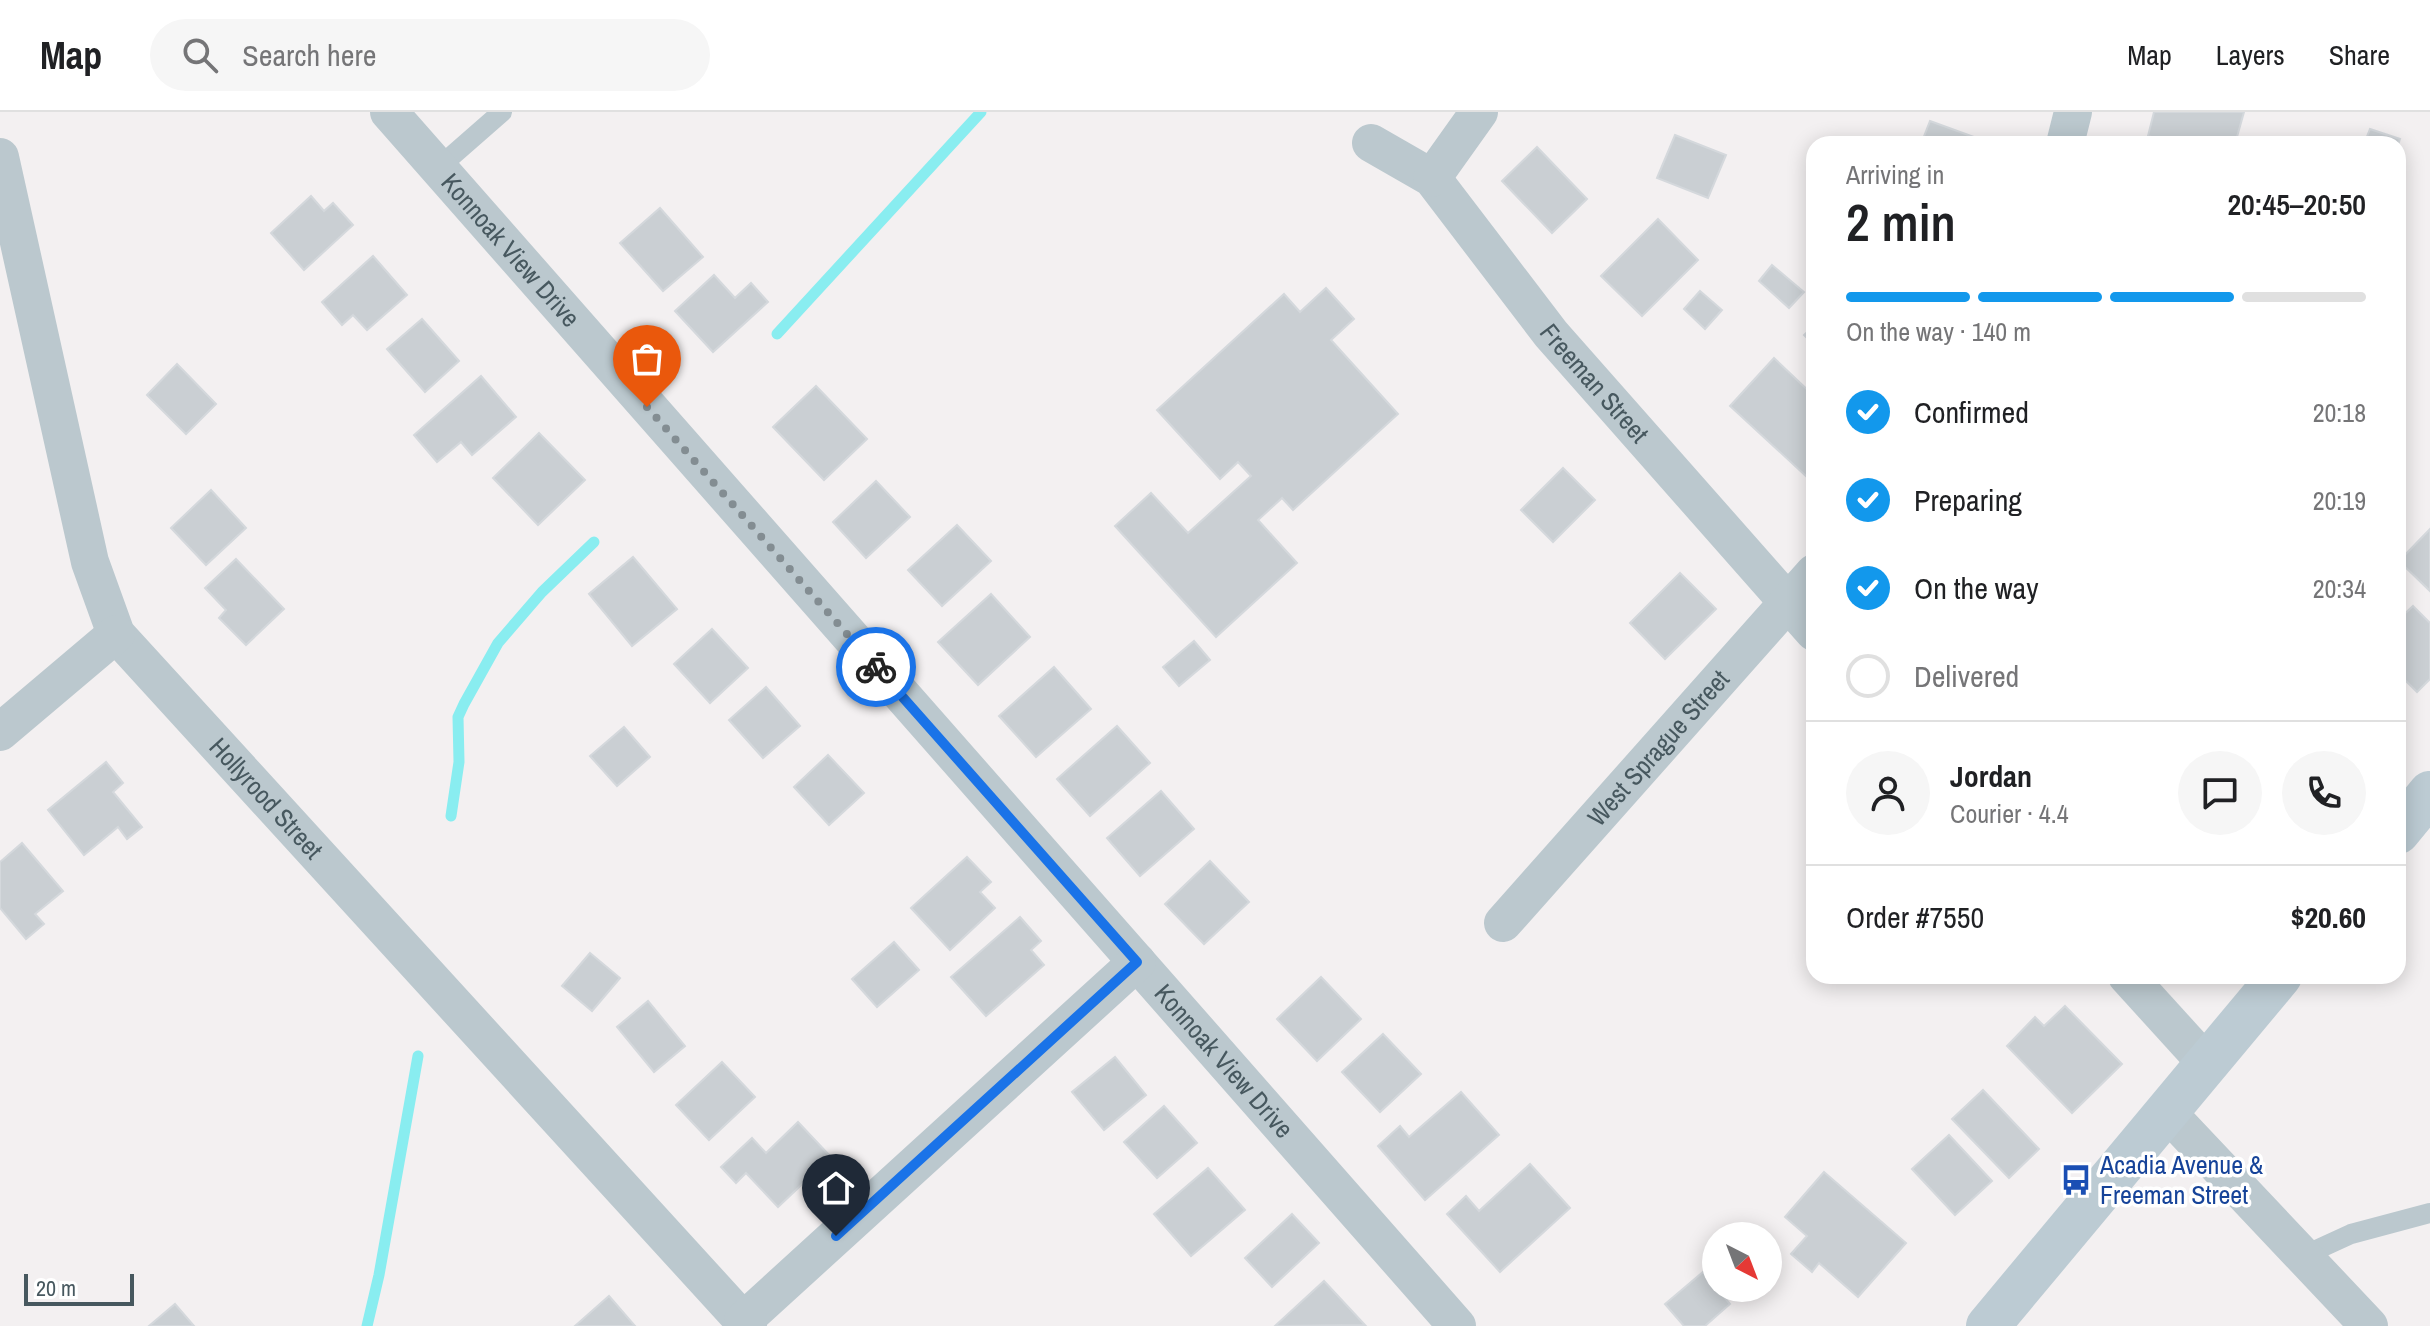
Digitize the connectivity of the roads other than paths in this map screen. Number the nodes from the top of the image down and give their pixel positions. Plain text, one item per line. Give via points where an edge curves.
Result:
1 (389, 112) edge
2 (502, 112) edge
3 (1479, 112) edge
4 (2073, 112) edge
5 (2067, 136) edge
6 (1371, 143) dead end
7 (0, 157) edge
8 (438, 168) junction
9 (1432, 178) junction
10 (1806, 582) edge
11 (1788, 603) junction
12 (1806, 623) edge
13 (116, 634) junction
14 (0, 732) edge
15 (2430, 793) edge
16 (2406, 822) edge
17 (1503, 923) dead end
18 (1137, 962) junction
19 (2134, 984) edge
20 (2273, 984) edge
21 (2207, 1064) junction
22 (2166, 1111) junction
23 (2430, 1213) edge
24 (2303, 1256) junction
25 (745, 1323) edge
26 (1457, 1326) edge
27 (1988, 1326) edge
28 (2369, 1326) edge

1 - 8 street, Konnoak View Drive
2 - 8 lane
3 - 9 street
4 - 5 street
6 - 9 street, Freeman Street
7 - 13 street, Hollyrood Street via 90,562
8 - 18 street, Konnoak View Drive
9 - 11 street, Freeman Street via 1551,334
10 - 11 street, West Sprague Street
11 - 12 street, Freeman Street
11 - 17 street, West Sprague Street
13 - 14 street
13 - 25 street, Hollyrood Street
15 - 16 street
18 - 25 street
18 - 26 street, Konnoak View Drive
19 - 21 street
20 - 21 street
21 - 22 street
22 - 24 street
22 - 27 street
23 - 24 lane via 2351,1234
24 - 28 street

